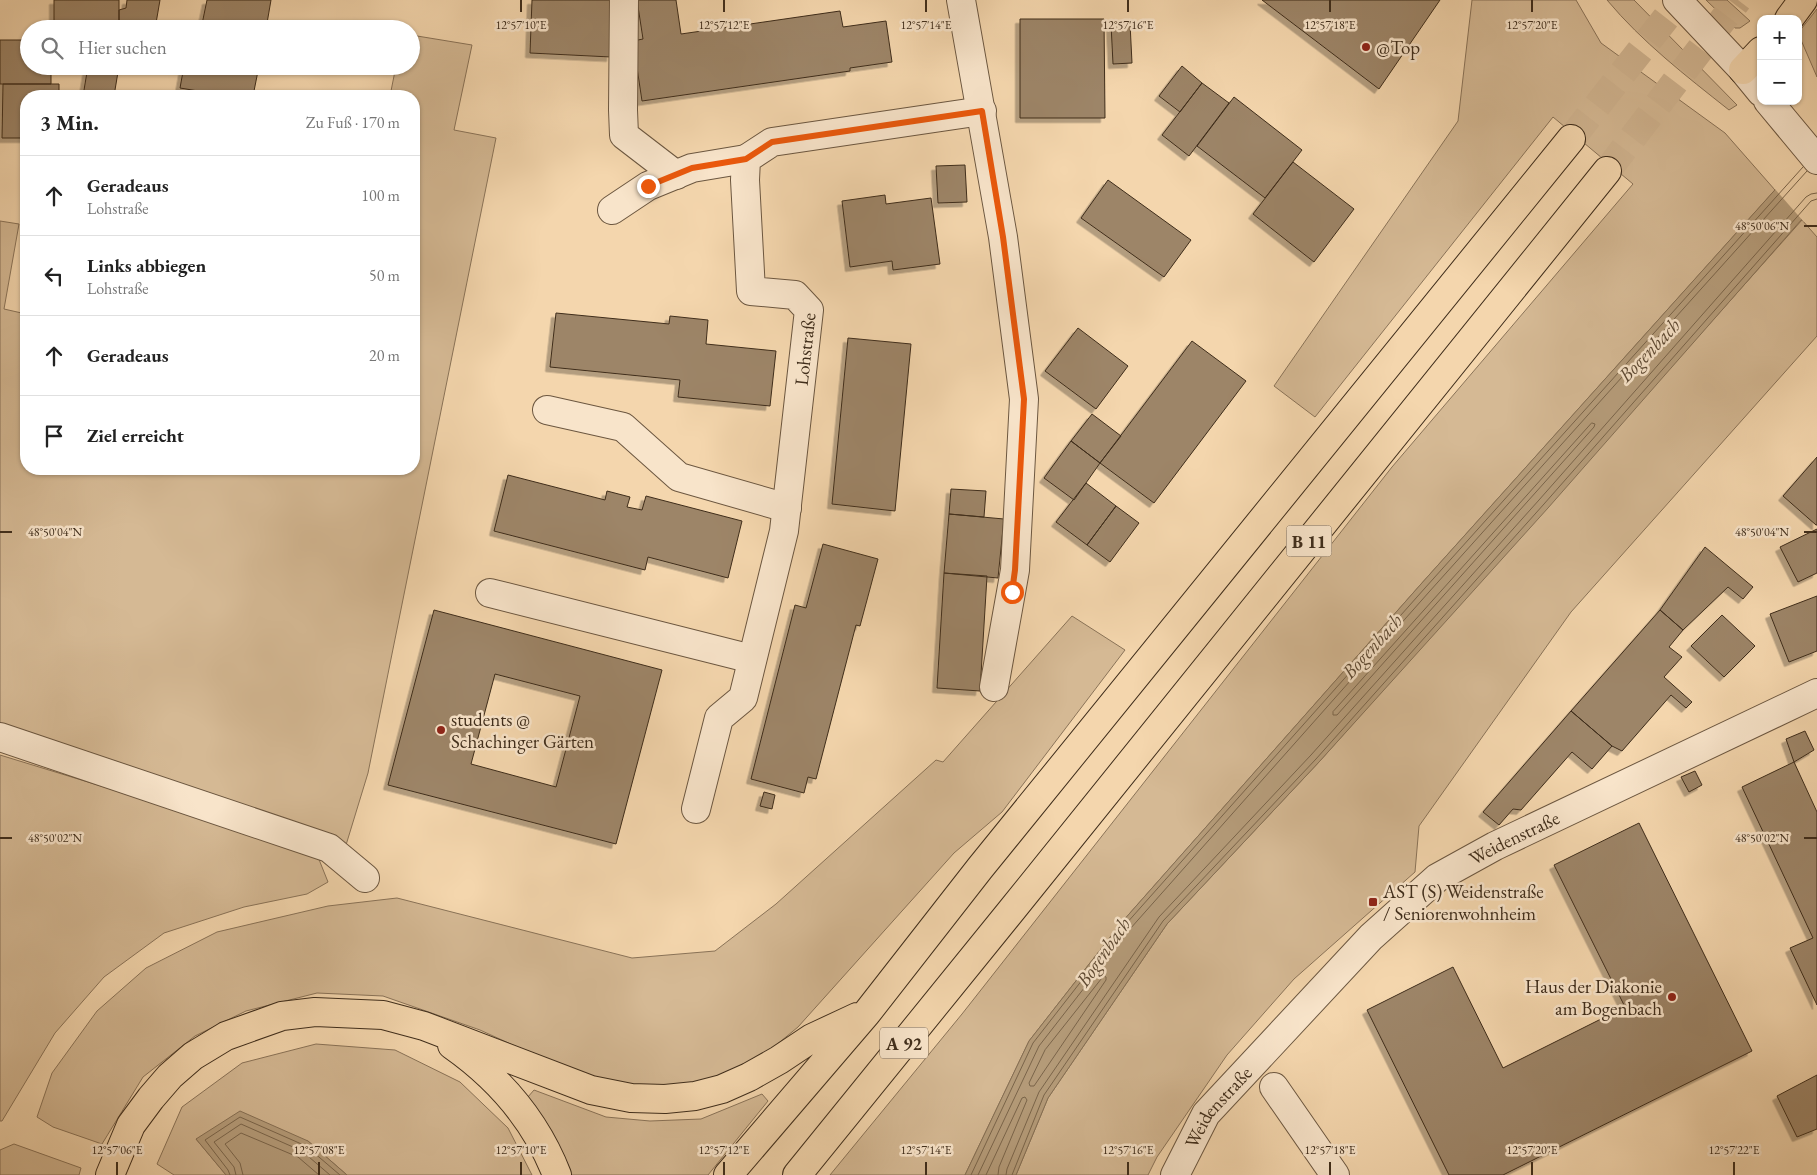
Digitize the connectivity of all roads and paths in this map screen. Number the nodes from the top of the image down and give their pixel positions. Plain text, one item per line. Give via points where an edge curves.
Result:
1 (624, 0) edge
2 (961, 0) edge
3 (1677, 0) edge
4 (1803, 0) edge
5 (1792, 15) edge
6 (1752, 61) edge
7 (1757, 78) edge
8 (1774, 108) edge
9 (982, 111) junction
10 (1571, 139) tunnel mouth
11 (746, 159) junction
12 (1817, 160) edge
13 (1608, 171) tunnel mouth
14 (676, 175) junction
15 (612, 210) dead end
16 (547, 410) dead end
17 (787, 508) junction
18 (490, 593) dead end
19 (752, 659) junction
20 (994, 687) dead end
21 (1817, 692) edge
22 (0, 736) edge
23 (696, 809) dead end
24 (980, 868) joint
25 (365, 878) dead end
26 (1011, 911) joint
27 (866, 1014) junction
28 (424, 1026) junction
29 (1274, 1087) dead end
30 (110, 1175) edge
31 (557, 1175) edge
32 (728, 1175) edge
33 (797, 1175) edge
34 (1175, 1175) edge
35 (1335, 1175) edge

1 - 14 street via 624,135
2 - 9 street
3 - 6 street
4 - 5 highway
6 - 7 street
8 - 12 street
9 - 11 street via 772,142
9 - 20 street via 1003,237 1024,399 1015,570
10 - 24 highway, B 11
11 - 14 street via 692,168
11 - 17 street, Lohstraße via 751,291 795,295 809,310
13 - 26 highway, B 11
14 - 15 street via 648,186
16 - 17 street via 623,427 679,477
17 - 19 street, Lohstraße
18 - 19 street
19 - 23 street, Lohstraße via 743,698 719,718
21 - 34 street, Weidenstraße via 1495,846 1436,878 1371,937 1206,1114
22 - 25 street via 329,848
24 - 27 highway, A 92
26 - 33 highway, A 92
27 - 28 highway via 812,1038 772,1064 722,1089 665,1099 631,1098 591,1090
27 - 32 highway, A 92
28 - 30 highway via 383,1015 315,1012 282,1016 226,1036 193,1056 151,1098 131,1125
28 - 31 highway via 468,1056 517,1103 536,1132
29 - 35 street

